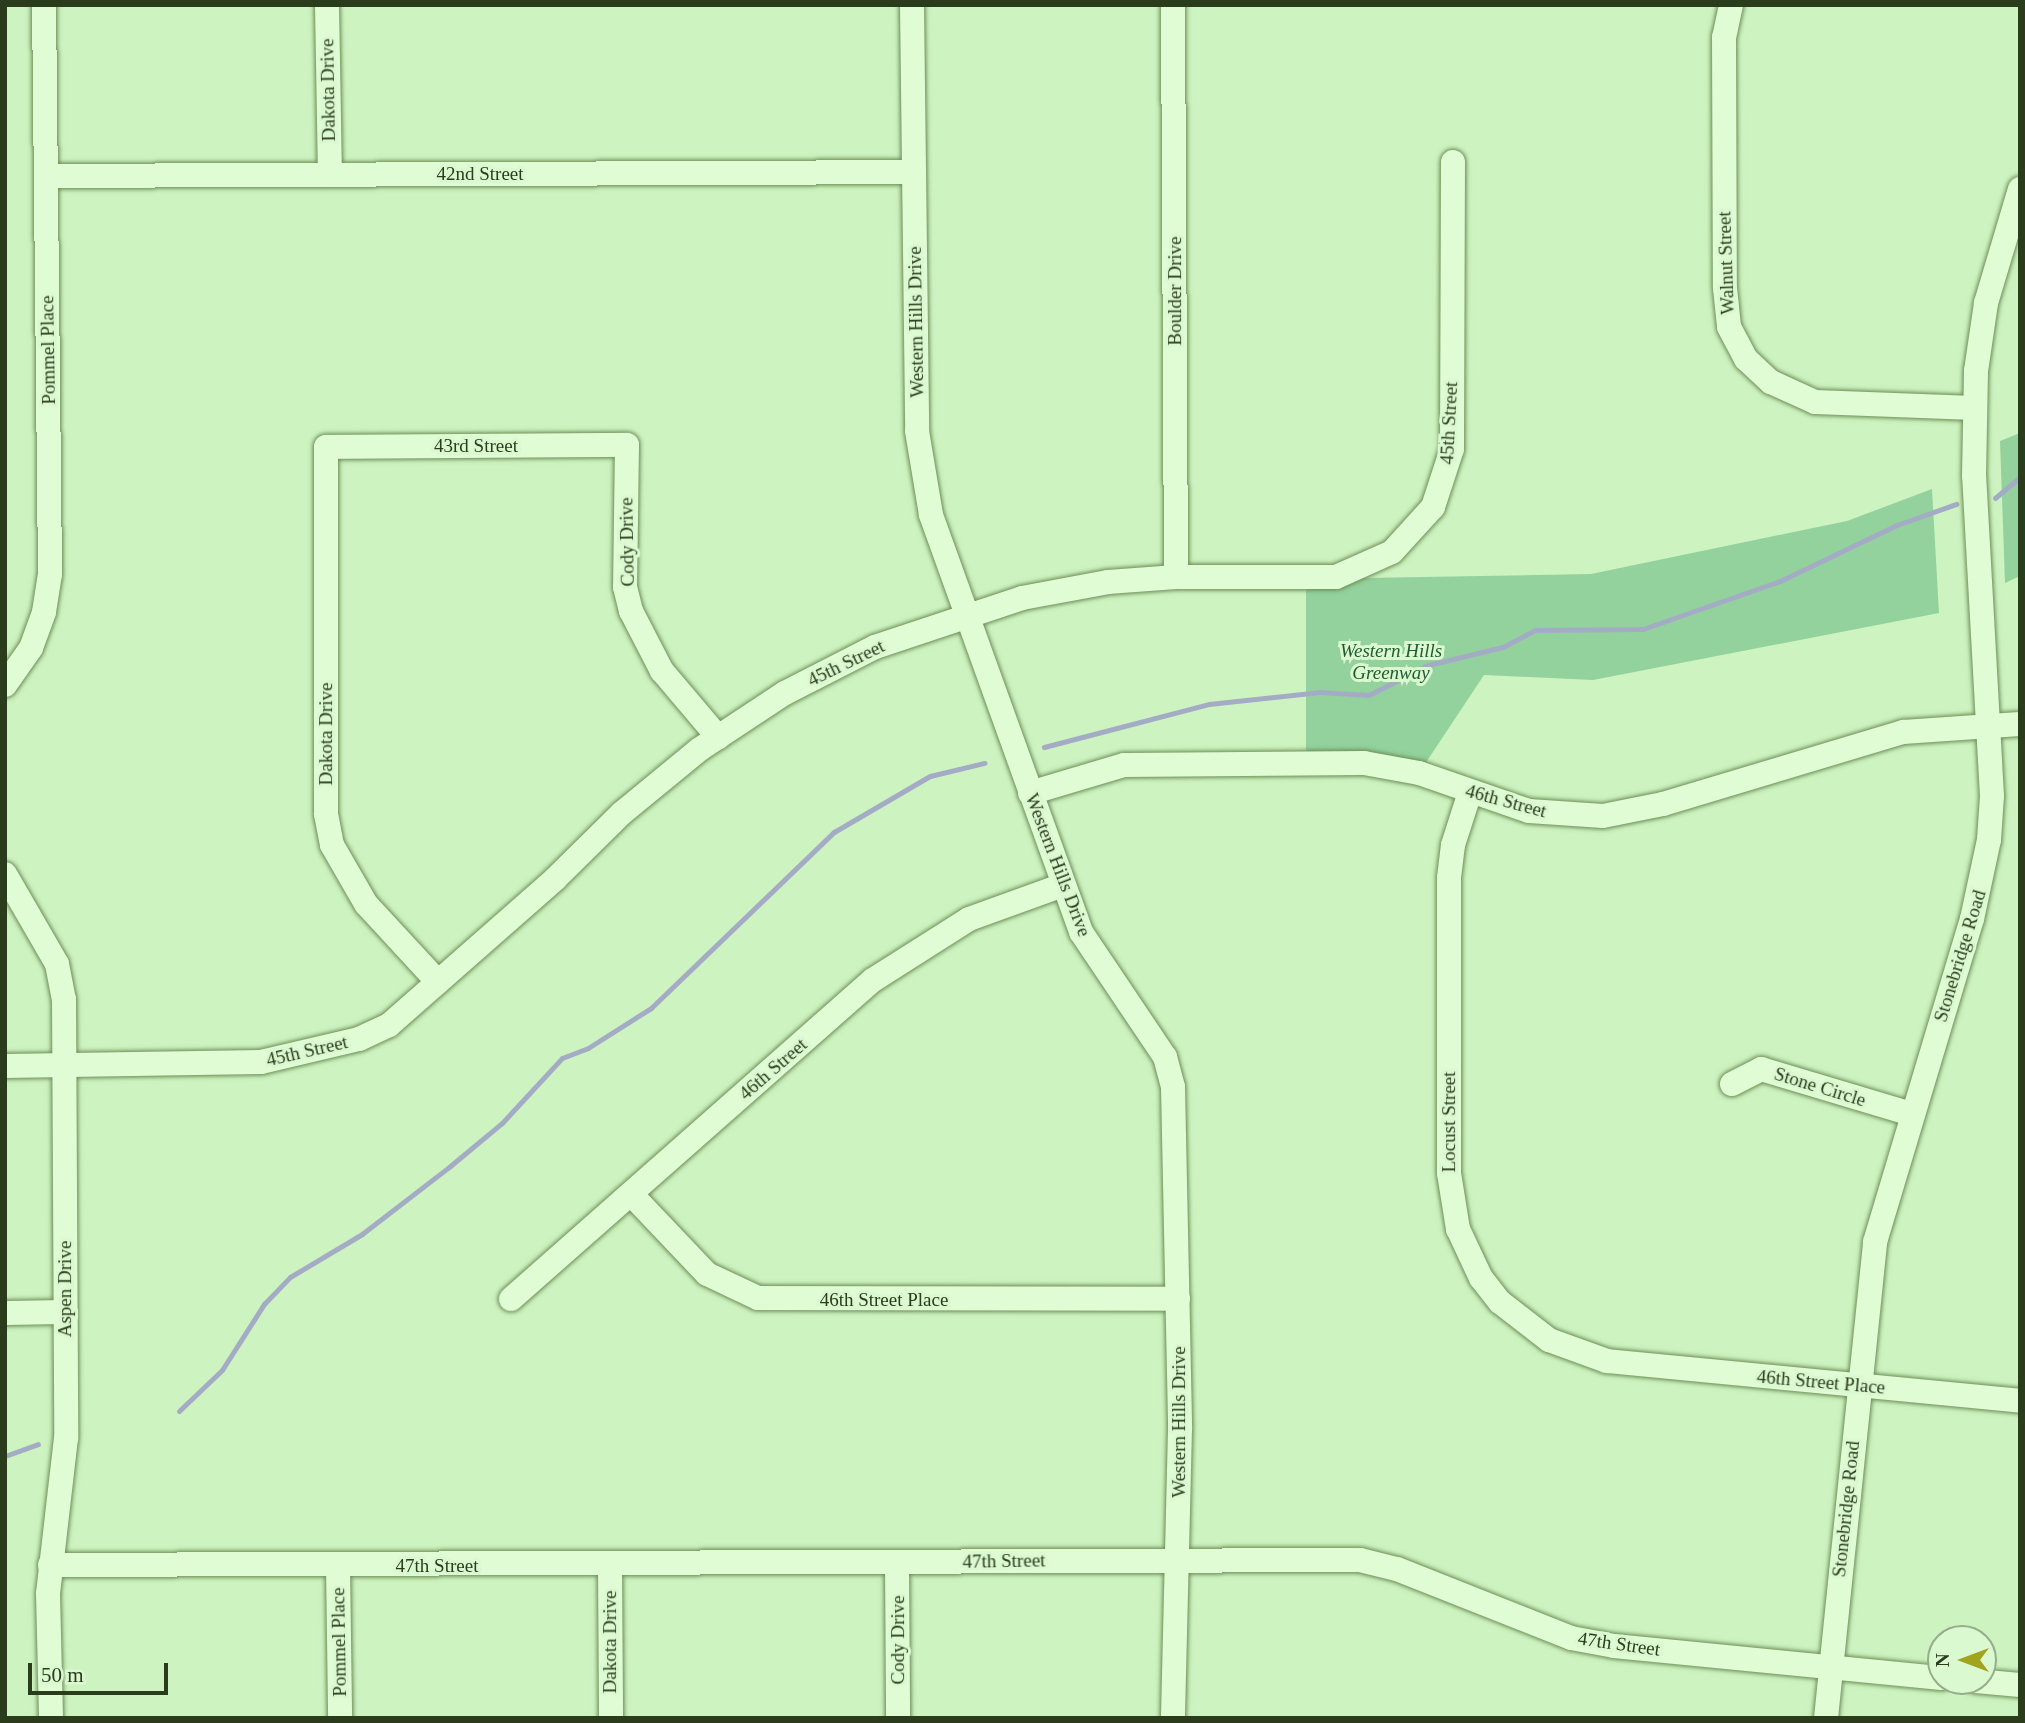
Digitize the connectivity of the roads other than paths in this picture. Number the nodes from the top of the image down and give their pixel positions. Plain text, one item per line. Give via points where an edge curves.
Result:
1 (44, 5) edge
2 (327, 5) edge
3 (912, 5) edge
4 (1173, 5) edge
5 (1731, 5) edge
6 (1453, 162) dead end
7 (914, 172) junction
8 (330, 174) junction
9 (46, 176) junction
10 (2020, 188) edge
11 (1974, 408) junction
12 (627, 445) joint
13 (326, 447) joint
14 (1176, 577) junction
15 (966, 614) junction
16 (5, 685) edge
17 (2020, 724) edge
18 (1989, 726) junction
19 (718, 737) junction
20 (1470, 792) junction
21 (1030, 793) junction
22 (5, 874) edge
23 (1063, 885) junction
24 (438, 982) junction
25 (65, 1065) junction
26 (5, 1066) edge
27 (1732, 1084) dead end
28 (1911, 1114) junction
29 (631, 1194) junction
30 (1178, 1298) junction
31 (511, 1299) dead end
32 (65, 1312) junction
33 (5, 1313) edge
34 (1622, 1363) joint
35 (1859, 1385) junction
36 (2020, 1401) edge
37 (1179, 1559) junction
38 (897, 1562) junction
39 (50, 1565) junction
40 (338, 1566) junction
41 (610, 1566) junction
42 (1831, 1667) junction
43 (1927, 1677) edge
44 (1997, 1683) edge
45 (2020, 1685) edge
46 (51, 1718) edge
47 (340, 1718) edge
48 (611, 1718) edge
49 (898, 1718) edge
50 (1173, 1718) edge
51 (1826, 1718) edge

1 - 9 street, Pommel Place
2 - 8 street, Dakota Drive
3 - 7 street, Western Hills Drive
4 - 14 street, Boulder Drive
5 - 11 street, Walnut Street via 1724,37 1725,288 1729,327 1746,359 1772,382 1815,402
6 - 14 street, 45th Street via 1452,449 1433,507 1392,552 1336,577
7 - 8 street, 42nd Street
7 - 15 street, Western Hills Drive via 919,453 930,515
8 - 9 street, 42nd Street
9 - 16 street, Pommel Place via 50,574 44,612 31,648
10 - 11 street, Stonebridge Road via 1986,303
11 - 18 street, Stonebridge Road via 1977,565
12 - 13 street, 43rd Street
12 - 19 street, Cody Drive via 625,587 631,611 662,671
13 - 24 street, Dakota Drive via 326,814 332,845 366,904
14 - 15 street, 45th Street via 1108,582
15 - 19 street, 45th Street via 875,647 785,693
15 - 21 street, Western Hills Drive
17 - 18 street, 46th Street
18 - 20 street, 46th Street via 1903,732 1663,804 1603,816 1529,811
18 - 28 street, Stonebridge Road via 1992,796 1981,885
19 - 24 street, 45th Street via 622,813
20 - 21 street, 46th Street via 1419,773 1364,763 1160,763 1088,773
20 - 34 street, Locust Street via 1453,845 1449,878 1449,1173 1458,1228 1481,1279 1522,1322 1578,1353
21 - 23 street, Western Hills Drive
22 - 25 street, Aspen Drive via 57,964 64,999
23 - 29 street, 46th Street via 1015,899 926,943 873,980
23 - 30 street, Western Hills Drive via 1081,932 1165,1058 1173,1087
24 - 25 street, 45th Street via 389,1025 294,1058
25 - 26 street, 45th Street
25 - 32 street, Aspen Drive
27 - 28 street, Stone Circle via 1761,1069
28 - 35 street, Stonebridge Road via 1875,1242
29 - 30 street, 46th Street Place via 707,1274 758,1298
29 - 31 street, 46th Street
30 - 37 street, Western Hills Drive
32 - 33 street
32 - 39 street, Aspen Drive via 65,1464
34 - 35 street, 46th Street Place
35 - 36 street, 46th Street Place
35 - 42 street, Stonebridge Road
37 - 38 street, 47th Street
37 - 42 street, 47th Street via 1360,1560 1397,1569 1571,1638
37 - 50 street, Western Hills Drive
38 - 41 street, 47th Street
38 - 49 street, Cody Drive
39 - 40 street, 47th Street
39 - 46 street, Aspen Drive
40 - 41 street, 47th Street
40 - 47 street, Pommel Place
41 - 48 street, Dakota Drive
42 - 43 street, 47th Street
42 - 51 street, Stonebridge Road
44 - 45 street

